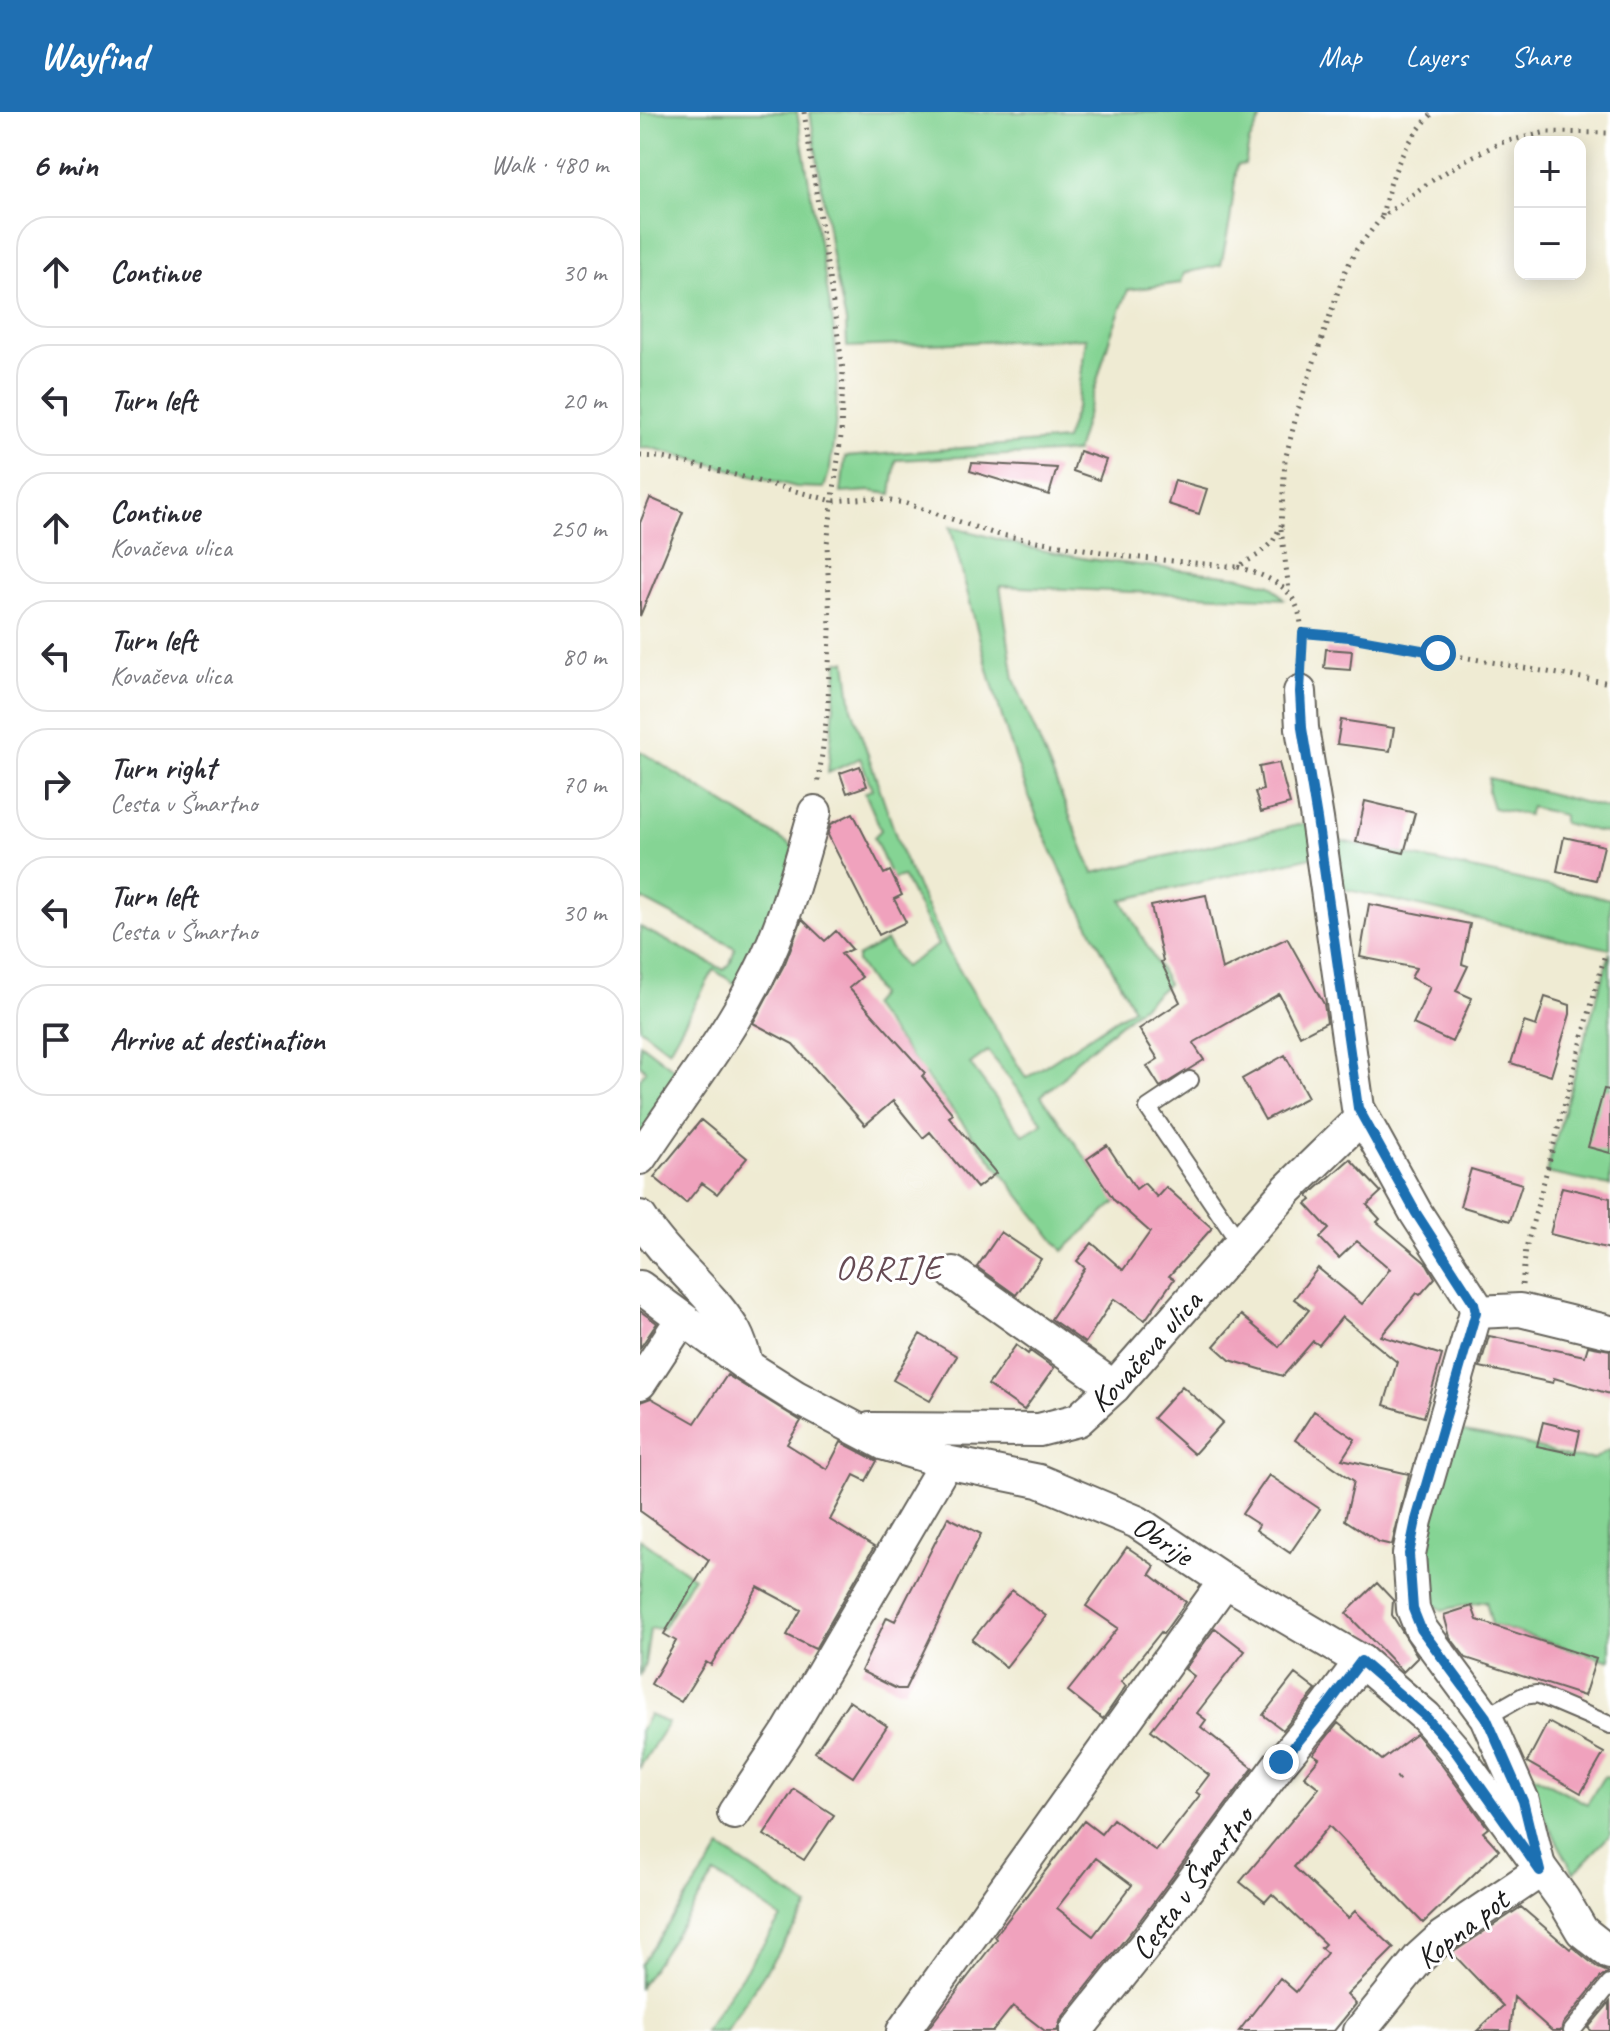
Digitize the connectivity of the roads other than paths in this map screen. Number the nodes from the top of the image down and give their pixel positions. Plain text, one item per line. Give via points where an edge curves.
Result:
1 (1300, 692) road end
2 (815, 812) road end
3 (1190, 1080) dead end
4 (1362, 1117) junction
5 (640, 1158) edge
6 (640, 1217) edge
7 (1241, 1245) junction
8 (953, 1273) dead end
9 (640, 1287) edge
10 (1476, 1312) junction
11 (682, 1319) junction
12 (1610, 1332) edge
13 (747, 1366) junction
14 (640, 1383) edge
15 (1114, 1387) junction
16 (859, 1429) junction
17 (946, 1462) junction
18 (1225, 1581) junction
19 (1361, 1661) junction
20 (1486, 1717) junction
21 (1610, 1725) edge
22 (734, 1813) dead end
23 (1540, 1871) junction
24 (1610, 1953) edge
25 (1610, 1984) edge
26 (903, 2031) edge
27 (1076, 2031) edge
28 (1360, 2031) edge
29 (1572, 2031) edge

1 - 4 street
2 - 5 street via 788,904 759,973
3 - 7 lane via 1148,1108
4 - 7 street, Kovačeva ulica via 1288,1189
4 - 10 street
6 - 13 street via 735,1331
7 - 15 street, Kovačeva ulica
8 - 15 street
9 - 11 street, Obrije
10 - 12 street via 1520,1310
10 - 20 street via 1409,1554 1413,1609 1421,1629
11 - 13 street, Obrije
11 - 14 street
13 - 16 street, Obrije
15 - 16 street, Kovačeva ulica via 1078,1420 1039,1430
16 - 17 street, Obrije via 885,1444
17 - 18 street, Obrije via 1039,1481 1137,1522
17 - 22 street via 788,1732
18 - 19 street, Obrije
18 - 26 street
19 - 23 street via 1453,1748
19 - 27 street, Cesta v Šmartno
20 - 21 lane via 1537,1694
20 - 23 street via 1523,1801
23 - 24 street via 1582,1931
23 - 28 street, Kopna pot via 1442,1937
25 - 29 lane

